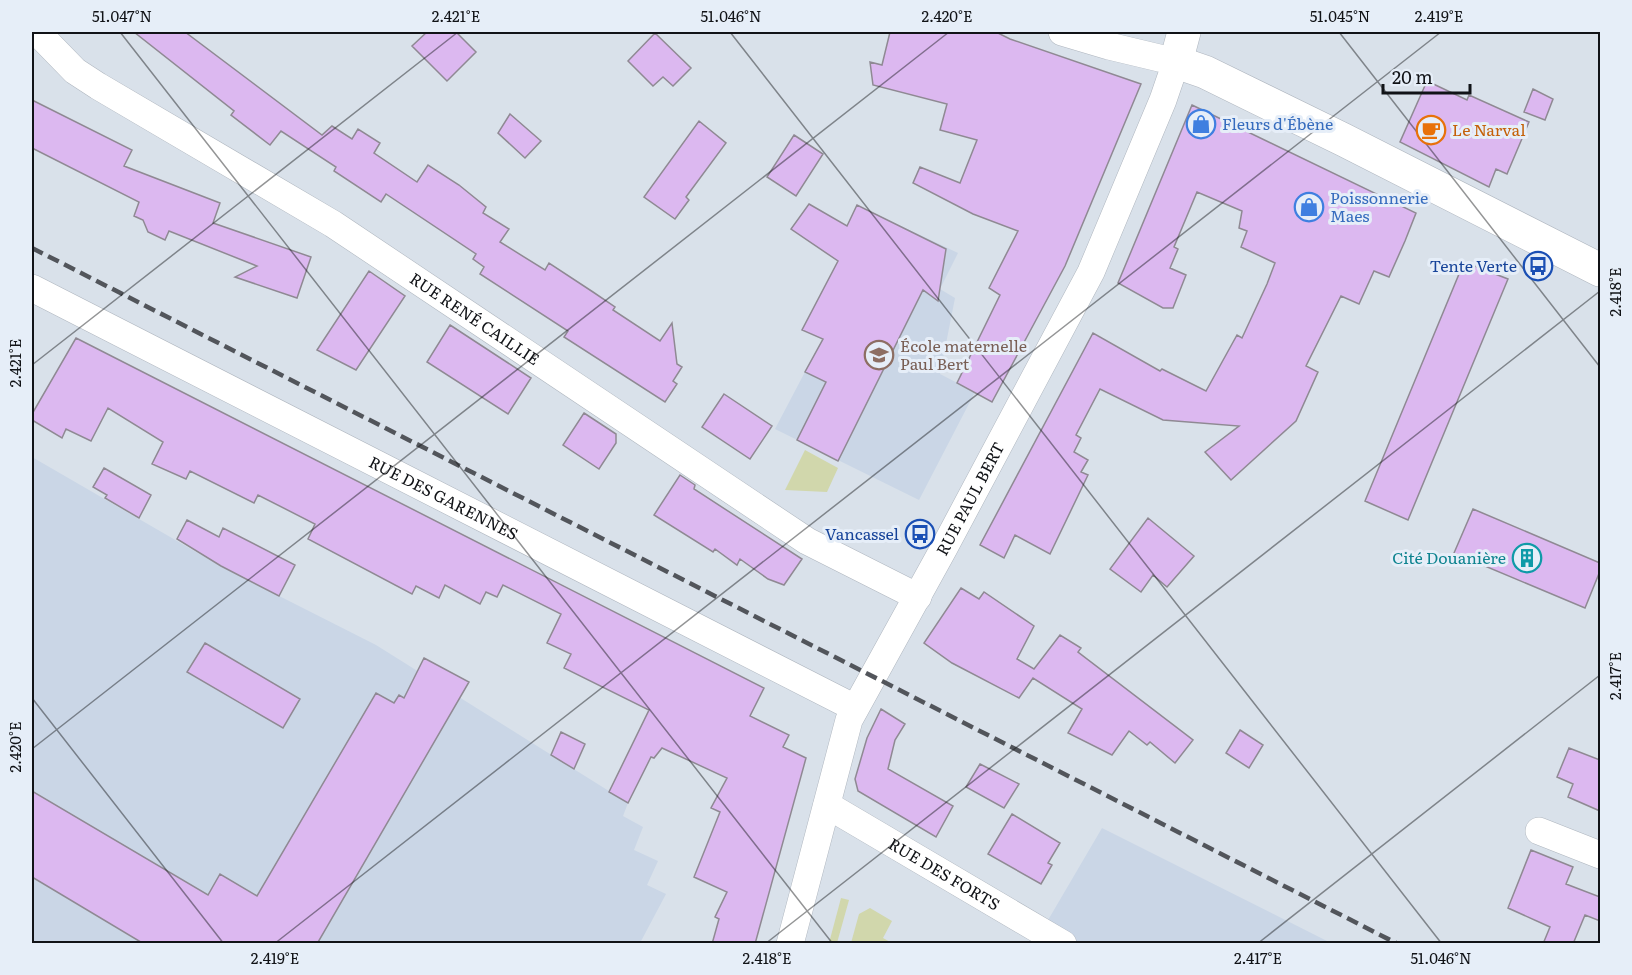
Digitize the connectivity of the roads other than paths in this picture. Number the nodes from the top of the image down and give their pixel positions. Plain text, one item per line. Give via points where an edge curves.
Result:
1 (38, 32) edge
2 (1062, 32) edge
3 (1180, 46) edge
4 (1600, 270) edge
5 (32, 288) edge
6 (918, 597) junction
7 (855, 708) junction
8 (827, 805) junction
9 (1539, 831) dead end
10 (1600, 855) edge
11 (790, 944) edge
12 (1064, 944) edge

1 - 6 street, RUE RENÉ CAILLIE via 87,79 342,230 807,541
2 - 3 street via 1108,46
3 - 4 street via 1214,76
3 - 6 street, RUE PAUL BERT via 1163,100 1091,272
5 - 7 street, RUE DES GARENNES
6 - 7 street, RUE PAUL BERT
7 - 8 street, RUE PAUL BERT via 844,732
8 - 11 street, RUE PAUL BERT
8 - 12 street, RUE DES FORTS
9 - 10 street

